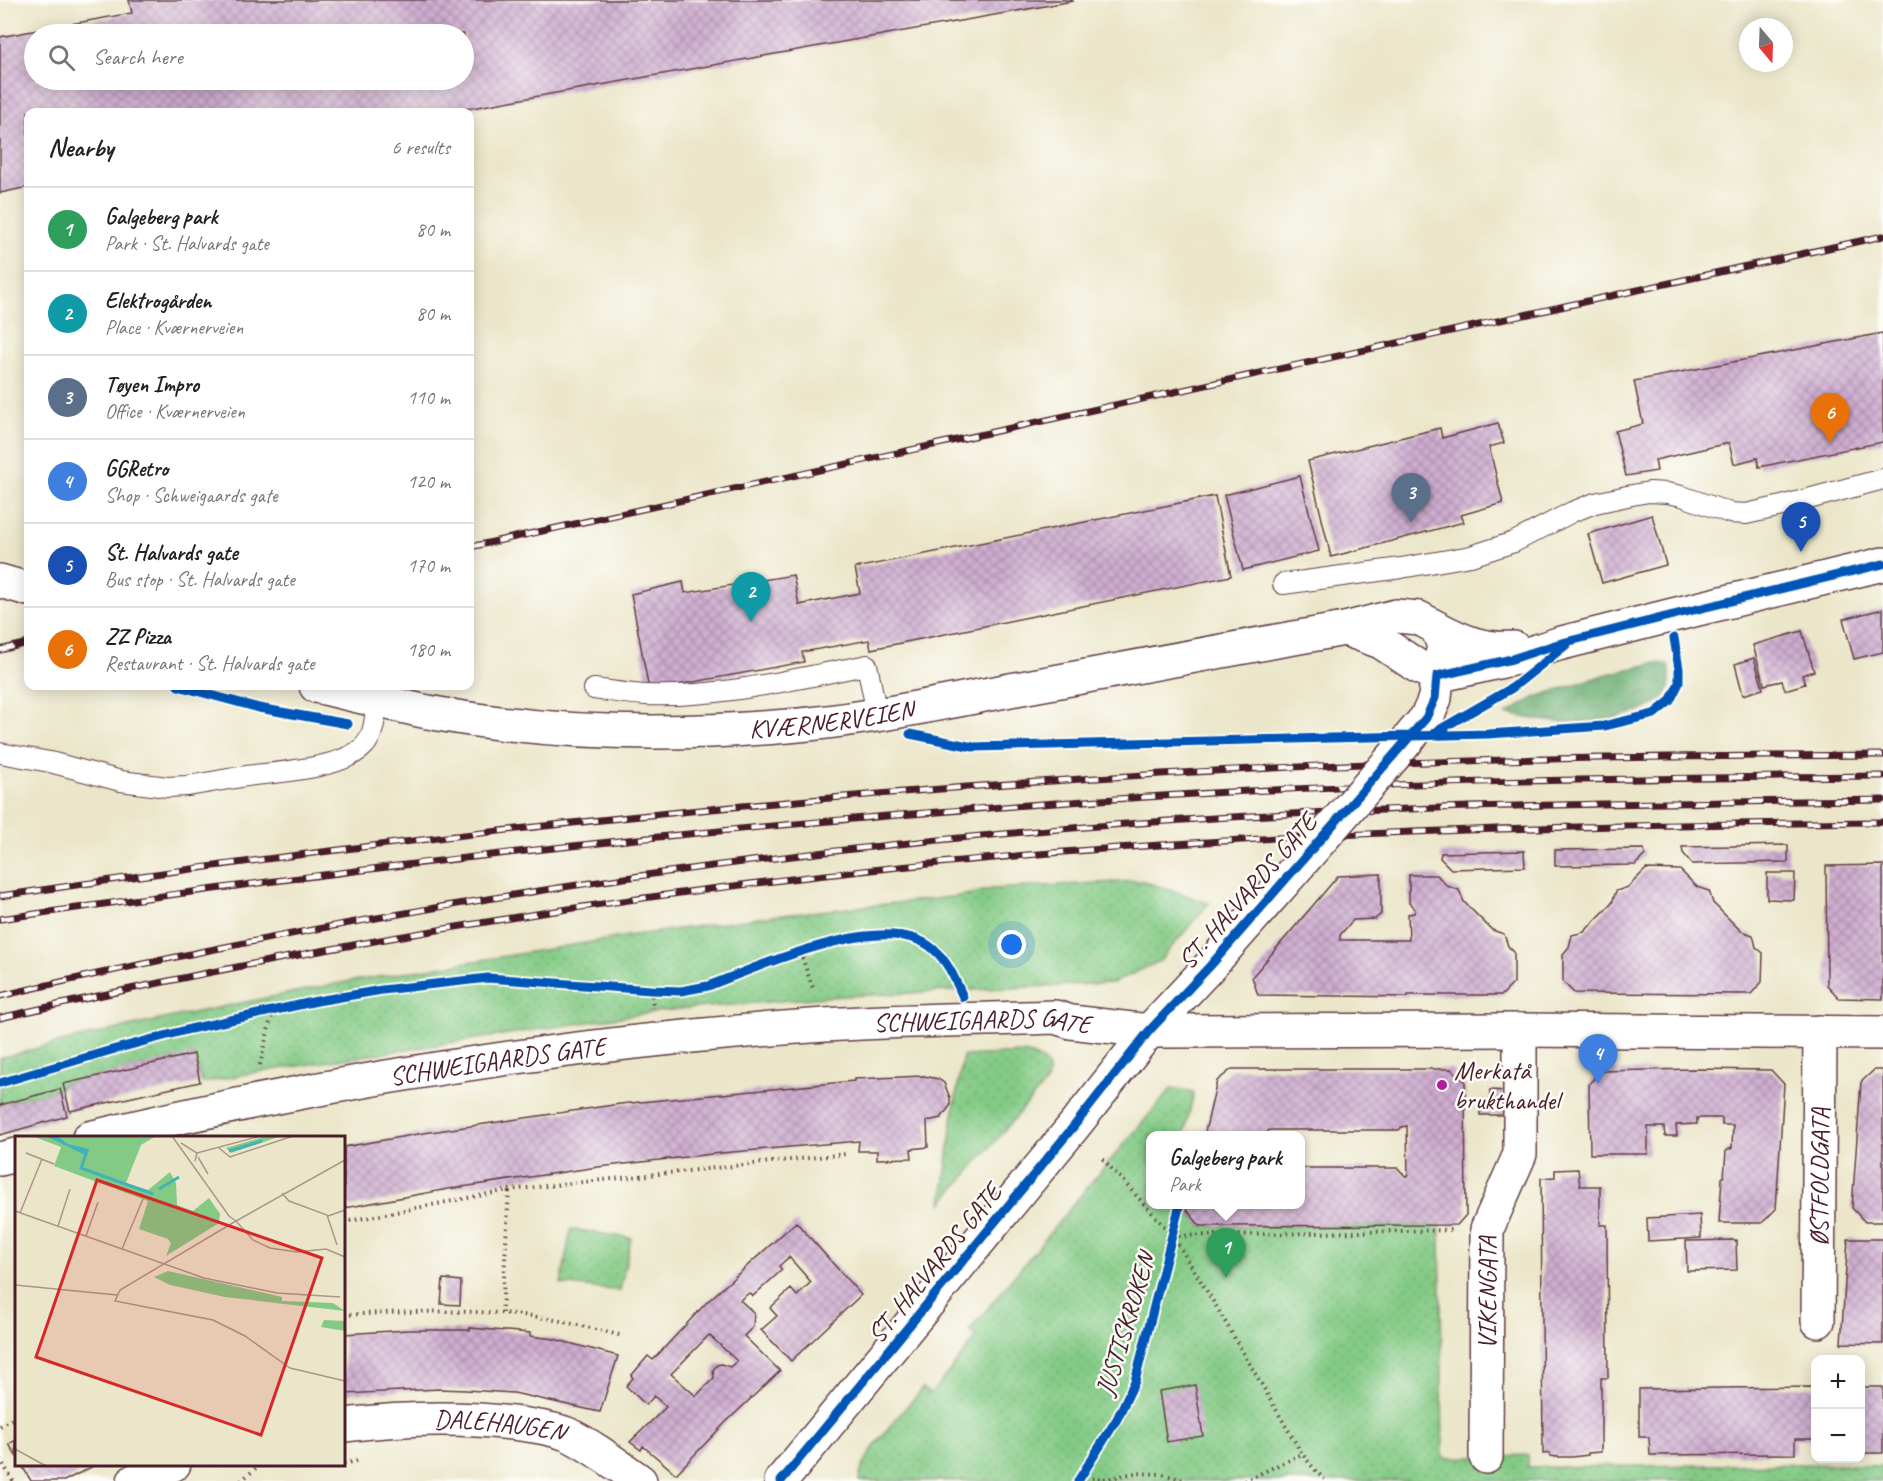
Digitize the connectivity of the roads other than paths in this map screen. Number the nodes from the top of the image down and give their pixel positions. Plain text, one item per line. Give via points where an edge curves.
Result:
1 (1883, 479) edge
2 (1883, 564) edge
3 (0, 581) edge
4 (1283, 584) dead end
5 (24, 588) edge
6 (1437, 628) junction
7 (1345, 629) junction
8 (1558, 644) junction
9 (1437, 676) junction
10 (594, 689) dead end
11 (332, 690) edge
12 (377, 701) junction
13 (877, 714) junction
14 (0, 753) edge
15 (1520, 1030) junction
16 (1149, 1031) junction
17 (1820, 1032) junction
18 (1883, 1033) edge
19 (93, 1136) edge
20 (15, 1155) edge
21 (0, 1160) edge
22 (1818, 1321) dead end
23 (345, 1425) edge
24 (1486, 1457) dead end
25 (169, 1466) edge
26 (134, 1481) edge
27 (640, 1481) edge
28 (781, 1481) edge

1 - 4 lane via 1746,513 1730,513 1682,496 1649,492 1595,503 1514,542 1470,556
2 - 8 street
3 - 5 street
6 - 7 street, KVÆRNERVEIEN via 1419,618 1396,616
6 - 8 street, KVÆRNERVEIEN via 1466,643 1485,647
6 - 9 street via 1444,646
7 - 9 street via 1381,642
7 - 13 street, KVÆRNERVEIEN
8 - 9 street
9 - 16 street, ST. HALVARDS GATE, bridge via 1435,698 1417,729
10 - 13 lane via 643,695 702,692 867,665
11 - 12 street, KVÆRNERVEIEN
12 - 13 street, KVÆRNERVEIEN via 519,725 653,732 789,726
12 - 14 lane via 369,739 349,756 311,768 187,786 121,781
15 - 16 street, SCHWEIGAARDS GATE
15 - 17 street, SCHWEIGAARDS GATE
15 - 24 street, VIKENGATA via 1520,1154 1487,1229
16 - 19 street, SCHWEIGAARDS GATE via 1055,1017 827,1025 656,1040 364,1081
16 - 28 street, ST. HALVARDS GATE
17 - 18 street, SCHWEIGAARDS GATE
17 - 22 street, ØSTFOLDGATA
20 - 21 street
23 - 27 street, DALEHAUGEN via 450,1419 500,1421 552,1430 578,1440
25 - 26 street

